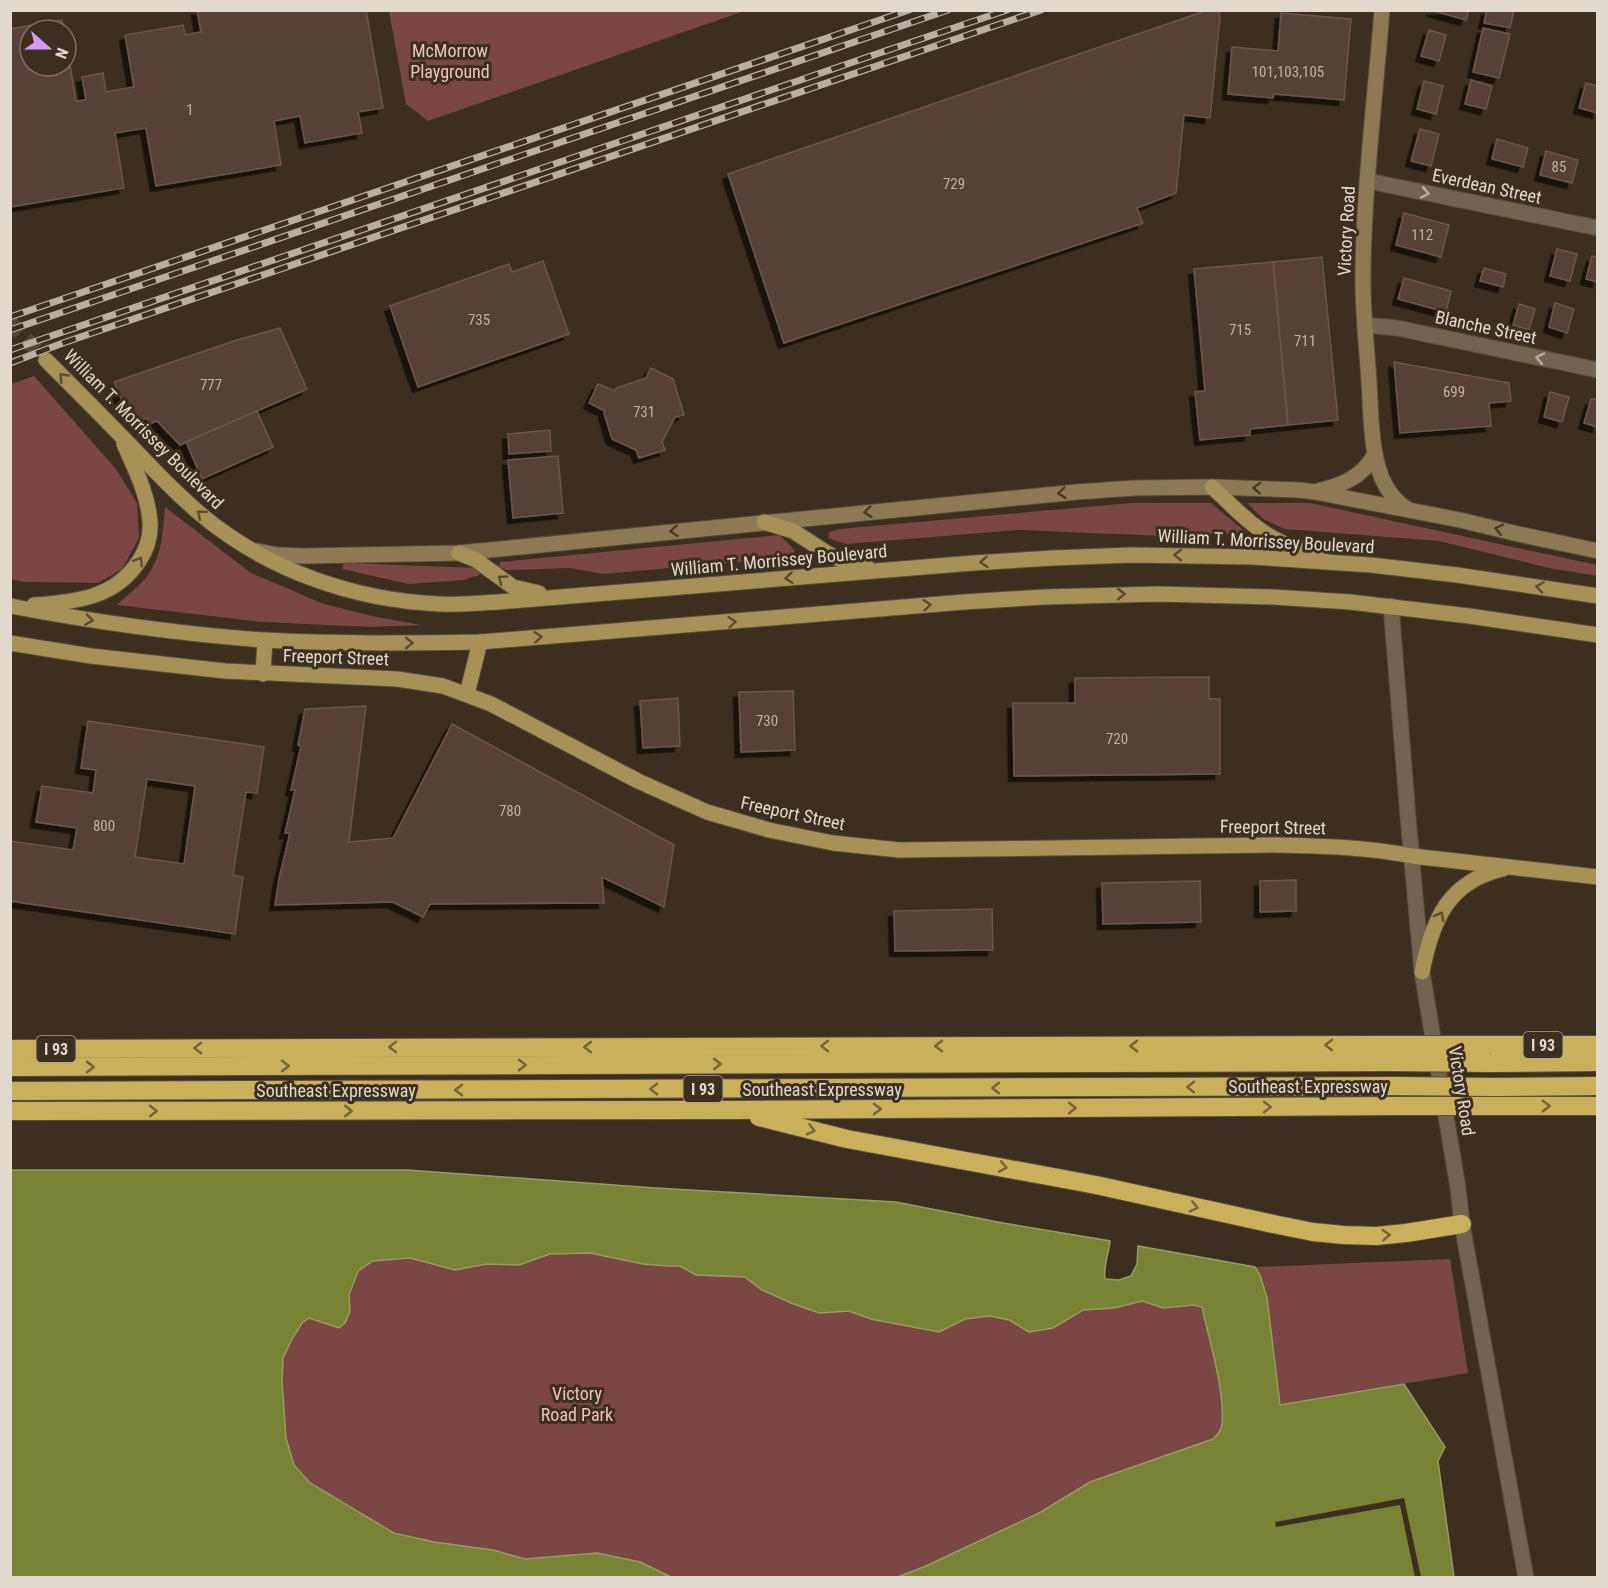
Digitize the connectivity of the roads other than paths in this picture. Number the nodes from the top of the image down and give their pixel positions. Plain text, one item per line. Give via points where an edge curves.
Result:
1 (1383, 10) edge
2 (1368, 181) junction
3 (1598, 228) edge
4 (1365, 326) junction
5 (46, 360) tunnel mouth
6 (1598, 370) edge
7 (120, 434) junction
8 (1375, 454) junction
9 (1212, 487) junction
10 (1315, 492) junction
11 (1411, 511) junction
12 (764, 522) junction
13 (248, 548) junction
14 (1598, 550) edge
15 (459, 553) junction
16 (1371, 565) junction
17 (894, 570) junction
18 (578, 596) junction
19 (1598, 596) edge
20 (10, 606) edge
21 (1391, 606) junction
22 (1598, 635) edge
23 (265, 640) junction
24 (480, 642) junction
25 (10, 643) edge
26 (263, 674) junction
27 (467, 694) junction
28 (1412, 855) junction
29 (1510, 867) junction
30 (1598, 876) edge
31 (1422, 972) junction
32 (1598, 1045) edge
33 (10, 1049) edge
34 (1388, 1054) junction
35 (1490, 1054) junction
36 (1598, 1062) edge
37 (10, 1067) edge
38 (1598, 1086) edge
39 (10, 1091) edge
40 (1598, 1106) edge
41 (734, 1110) junction
42 (10, 1111) edge
43 (1462, 1224) junction
44 (1526, 1578) edge

1 - 2 main road, Victory Road
2 -> 3 street, Everdean Street
2 - 4 main road, Victory Road
6 -> 4 street, Blanche Street via 1397,328
4 - 8 main road, Victory Road
7 -> 5 main road, William T. Morrissey Boulevard
13 -> 7 main road, William T. Morrissey Boulevard via 185,501
20 -> 7 main road via 71,601 105,592 133,570 148,541 150,523 144,492
8 - 10 main road via 1354,478
8 - 11 main road, Victory Road via 1389,492
10 -> 9 main road
9 -> 12 main road via 1077,492
9 - 16 main road via 1260,530 1280,542
10 - 11 main road
14 -> 11 main road
12 -> 15 main road
12 - 17 main road via 793,531 839,560
13 - 15 main road via 296,556
13 - 18 main road, William T. Morrissey Boulevard via 317,580 401,601 459,604
18 -> 15 main road via 513,587 476,560
16 -> 17 main road, William T. Morrissey Boulevard via 1252,557 1131,555
19 -> 16 main road, William T. Morrissey Boulevard
17 -> 18 main road, William T. Morrissey Boulevard
20 -> 23 main road via 131,627
21 - 22 main road
24 -> 21 main road via 1076,596 1273,597
21 - 28 street, Victory Road
23 -> 24 main road via 370,644
23 - 26 main road
24 - 27 main road
25 - 26 main road, Freeport Street
26 - 27 main road, Freeport Street via 405,679
27 - 28 main road, Freeport Street via 707,812 801,837 899,850 1275,844
28 - 29 main road, Freeport Street
28 - 31 street, Victory Road
29 - 30 main road, Freeport Street
31 -> 29 main road via 1431,934 1447,903 1471,881
31 - 43 street, Victory Road
32 - 35 highway, I 93
34 -> 33 highway, I 93
34 - 35 highway, I 93, bridge
37 -> 34 highway, I 93
35 - 36 highway, I 93
38 -> 39 highway, I 93, bridge
41 -> 40 highway, Southeast Expressway / I 93, bridge
42 -> 41 highway, Southeast Expressway / I 93
41 -> 43 highway via 847,1139 1075,1181 1313,1232 1376,1236
43 - 44 street, Victory Road

